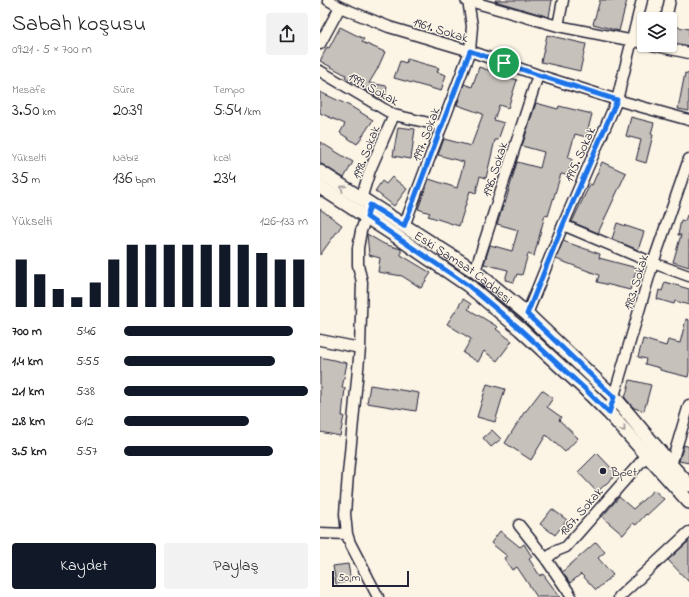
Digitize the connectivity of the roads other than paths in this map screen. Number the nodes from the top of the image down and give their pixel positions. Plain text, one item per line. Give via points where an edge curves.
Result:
1 (328, 0) edge
2 (467, 0) edge
3 (564, 0) edge
4 (642, 0) edge
5 (670, 0) edge
6 (340, 7) junction
7 (667, 12) edge
8 (558, 26) junction
9 (632, 40) junction
10 (637, 41) edge
11 (320, 44) edge
12 (677, 50) edge
13 (470, 51) junction
14 (689, 53) edge
15 (320, 71) edge
16 (538, 75) junction
17 (617, 100) junction
18 (394, 115) junction
19 (689, 120) edge
20 (442, 126) junction
21 (689, 159) edge
22 (320, 172) edge
23 (320, 187) edge
24 (366, 207) junction
25 (563, 225) junction
26 (404, 226) junction
27 (653, 263) junction
28 (475, 271) junction
29 (689, 276) edge
30 (527, 314) junction
31 (320, 340) edge
32 (360, 348) junction
33 (614, 397) junction
34 (689, 405) edge
35 (609, 413) junction
36 (646, 456) junction
37 (670, 465) junction
38 (689, 485) edge
39 (689, 502) edge
40 (519, 525) dead end
41 (689, 532) edge
42 (320, 533) edge
43 (347, 534) junction
44 (546, 559) junction
45 (570, 594) dead end
46 (378, 597) edge
47 (619, 597) edge

1 - 6 street, 1961. Sokak
2 - 8 street
2 - 13 street, 1997. Sokak via 472,26
3 - 8 street
4 - 9 street, 1995. Sokak
5 - 7 street
6 - 11 street
6 - 13 street, 1961. Sokak via 389,27
8 - 9 street
9 - 10 street
9 - 17 street, 1995. Sokak
12 - 14 street
13 - 16 street, 1961. Sokak
13 - 20 street, 1997. Sokak
15 - 18 street, 1999. Sokak
16 - 17 street, 1961. Sokak
16 - 28 street, 1996. Sokak
17 - 19 street, 1961. Sokak
17 - 25 street, 1995. Sokak
18 - 20 street, 1999. Sokak
18 - 24 street, 1998. Sokak via 370,170
20 - 26 street, 1997. Sokak
21 - 27 street, 1983. Sokak
24 -> 22 street, Eski Samsat Caddesi
23 - 24 street, Eski Samsat Caddesi
24 - 26 street, Eski Samsat Caddesi
24 - 32 street, 1998. Sokak via 358,248 362,282
24 - 35 street, Eski Samsat Caddesi via 469,286
25 - 27 street
25 - 30 street, 1995. Sokak
26 - 28 street, Eski Samsat Caddesi
27 - 29 street
27 - 33 street, 1983. Sokak
28 - 30 street, Eski Samsat Caddesi
30 - 33 street, Eski Samsat Caddesi
31 - 32 street
32 - 43 street, 1998. Sokak via 345,514
33 - 35 street, 1983. Sokak
33 - 37 street, Eski Samsat Caddesi
34 - 37 street
35 -> 36 street, Eski Samsat Caddesi
36 - 39 street, Eski Samsat Caddesi
36 - 44 street, 1867. Sokak via 566,547
37 - 38 street, Eski Samsat Caddesi
40 - 44 street
41 - 47 street
42 - 43 street
43 - 46 street, 1998. Sokak
44 - 45 street

